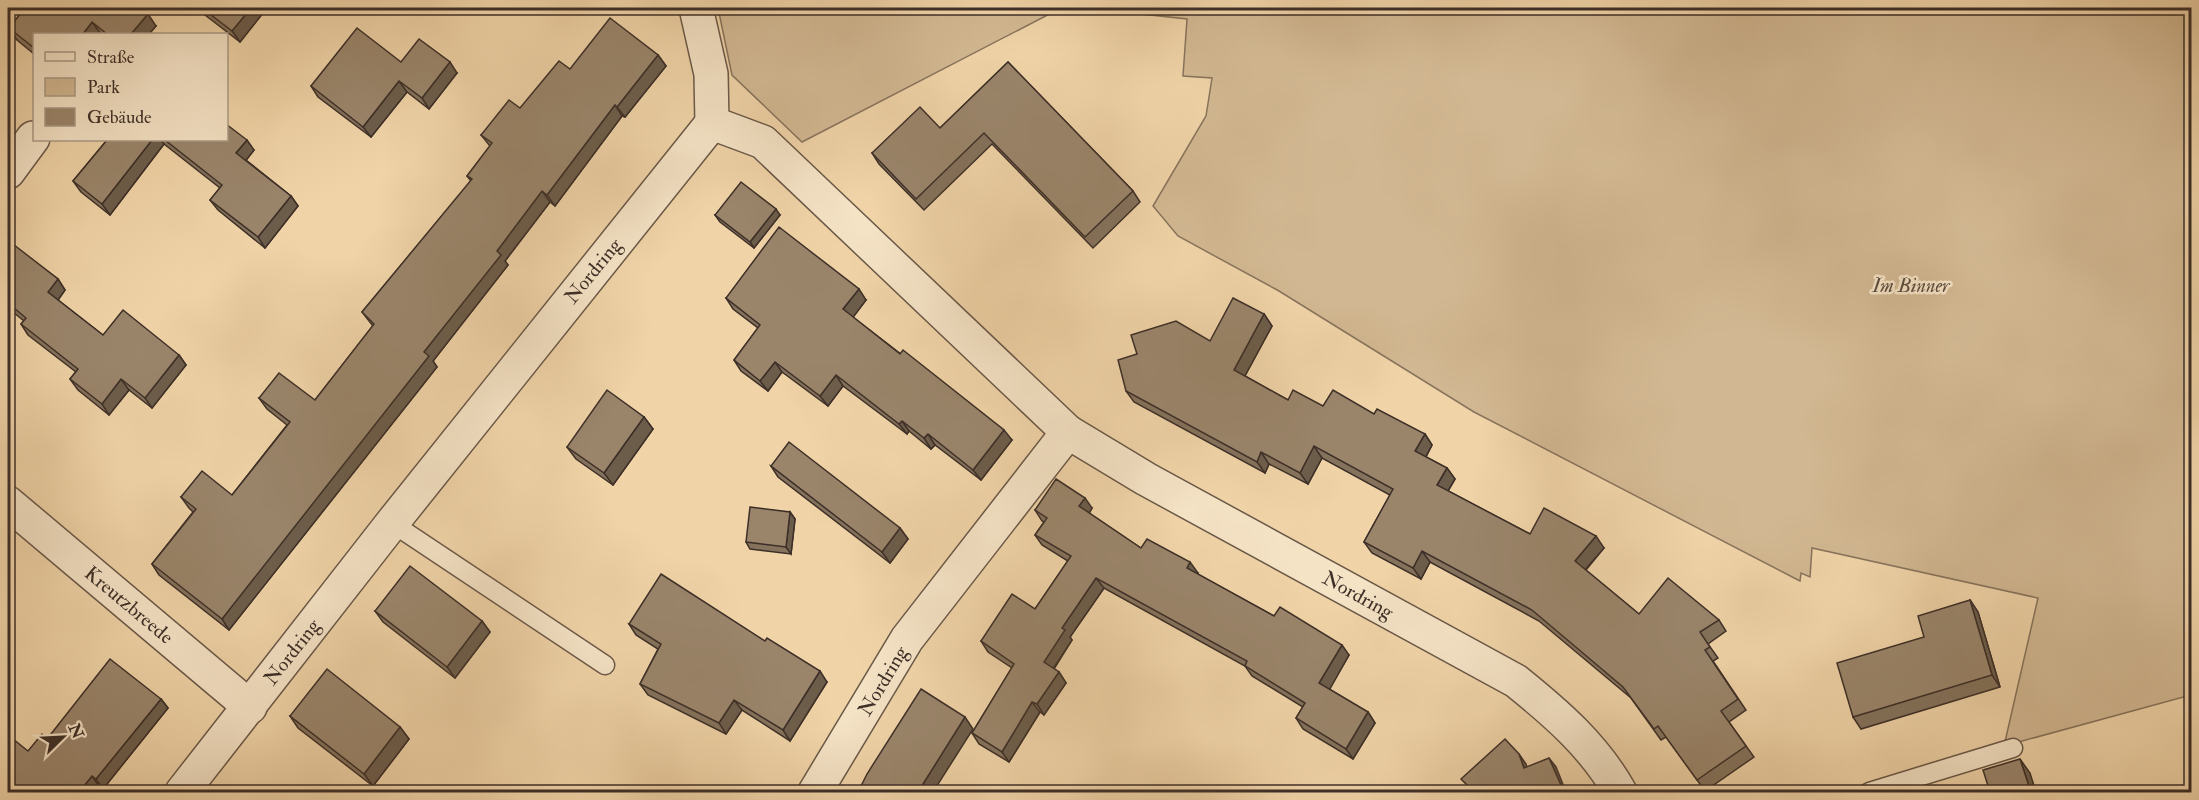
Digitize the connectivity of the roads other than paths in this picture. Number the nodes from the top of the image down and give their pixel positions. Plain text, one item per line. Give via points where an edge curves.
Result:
1 (696, 8) edge
2 (712, 123) junction
3 (33, 138) dead end
4 (8, 172) edge
5 (1068, 432) junction
6 (8, 503) edge
7 (392, 522) junction
8 (605, 665) dead end
9 (249, 707) junction
10 (2013, 748) dead end
11 (182, 792) edge
12 (815, 792) edge
13 (1620, 792) edge
14 (1869, 792) edge

1 - 2 street via 711,74
2 - 5 street, Nordring via 762,142
2 - 7 street, Nordring
3 - 4 street
5 - 12 street, Nordring via 907,639
5 - 13 street, Nordring via 1146,479 1516,681 1561,717 1592,749
6 - 9 street, Kreutzbreede
7 - 8 lane
7 - 9 street, Nordring
9 - 11 street, Nordring
10 - 14 lane

